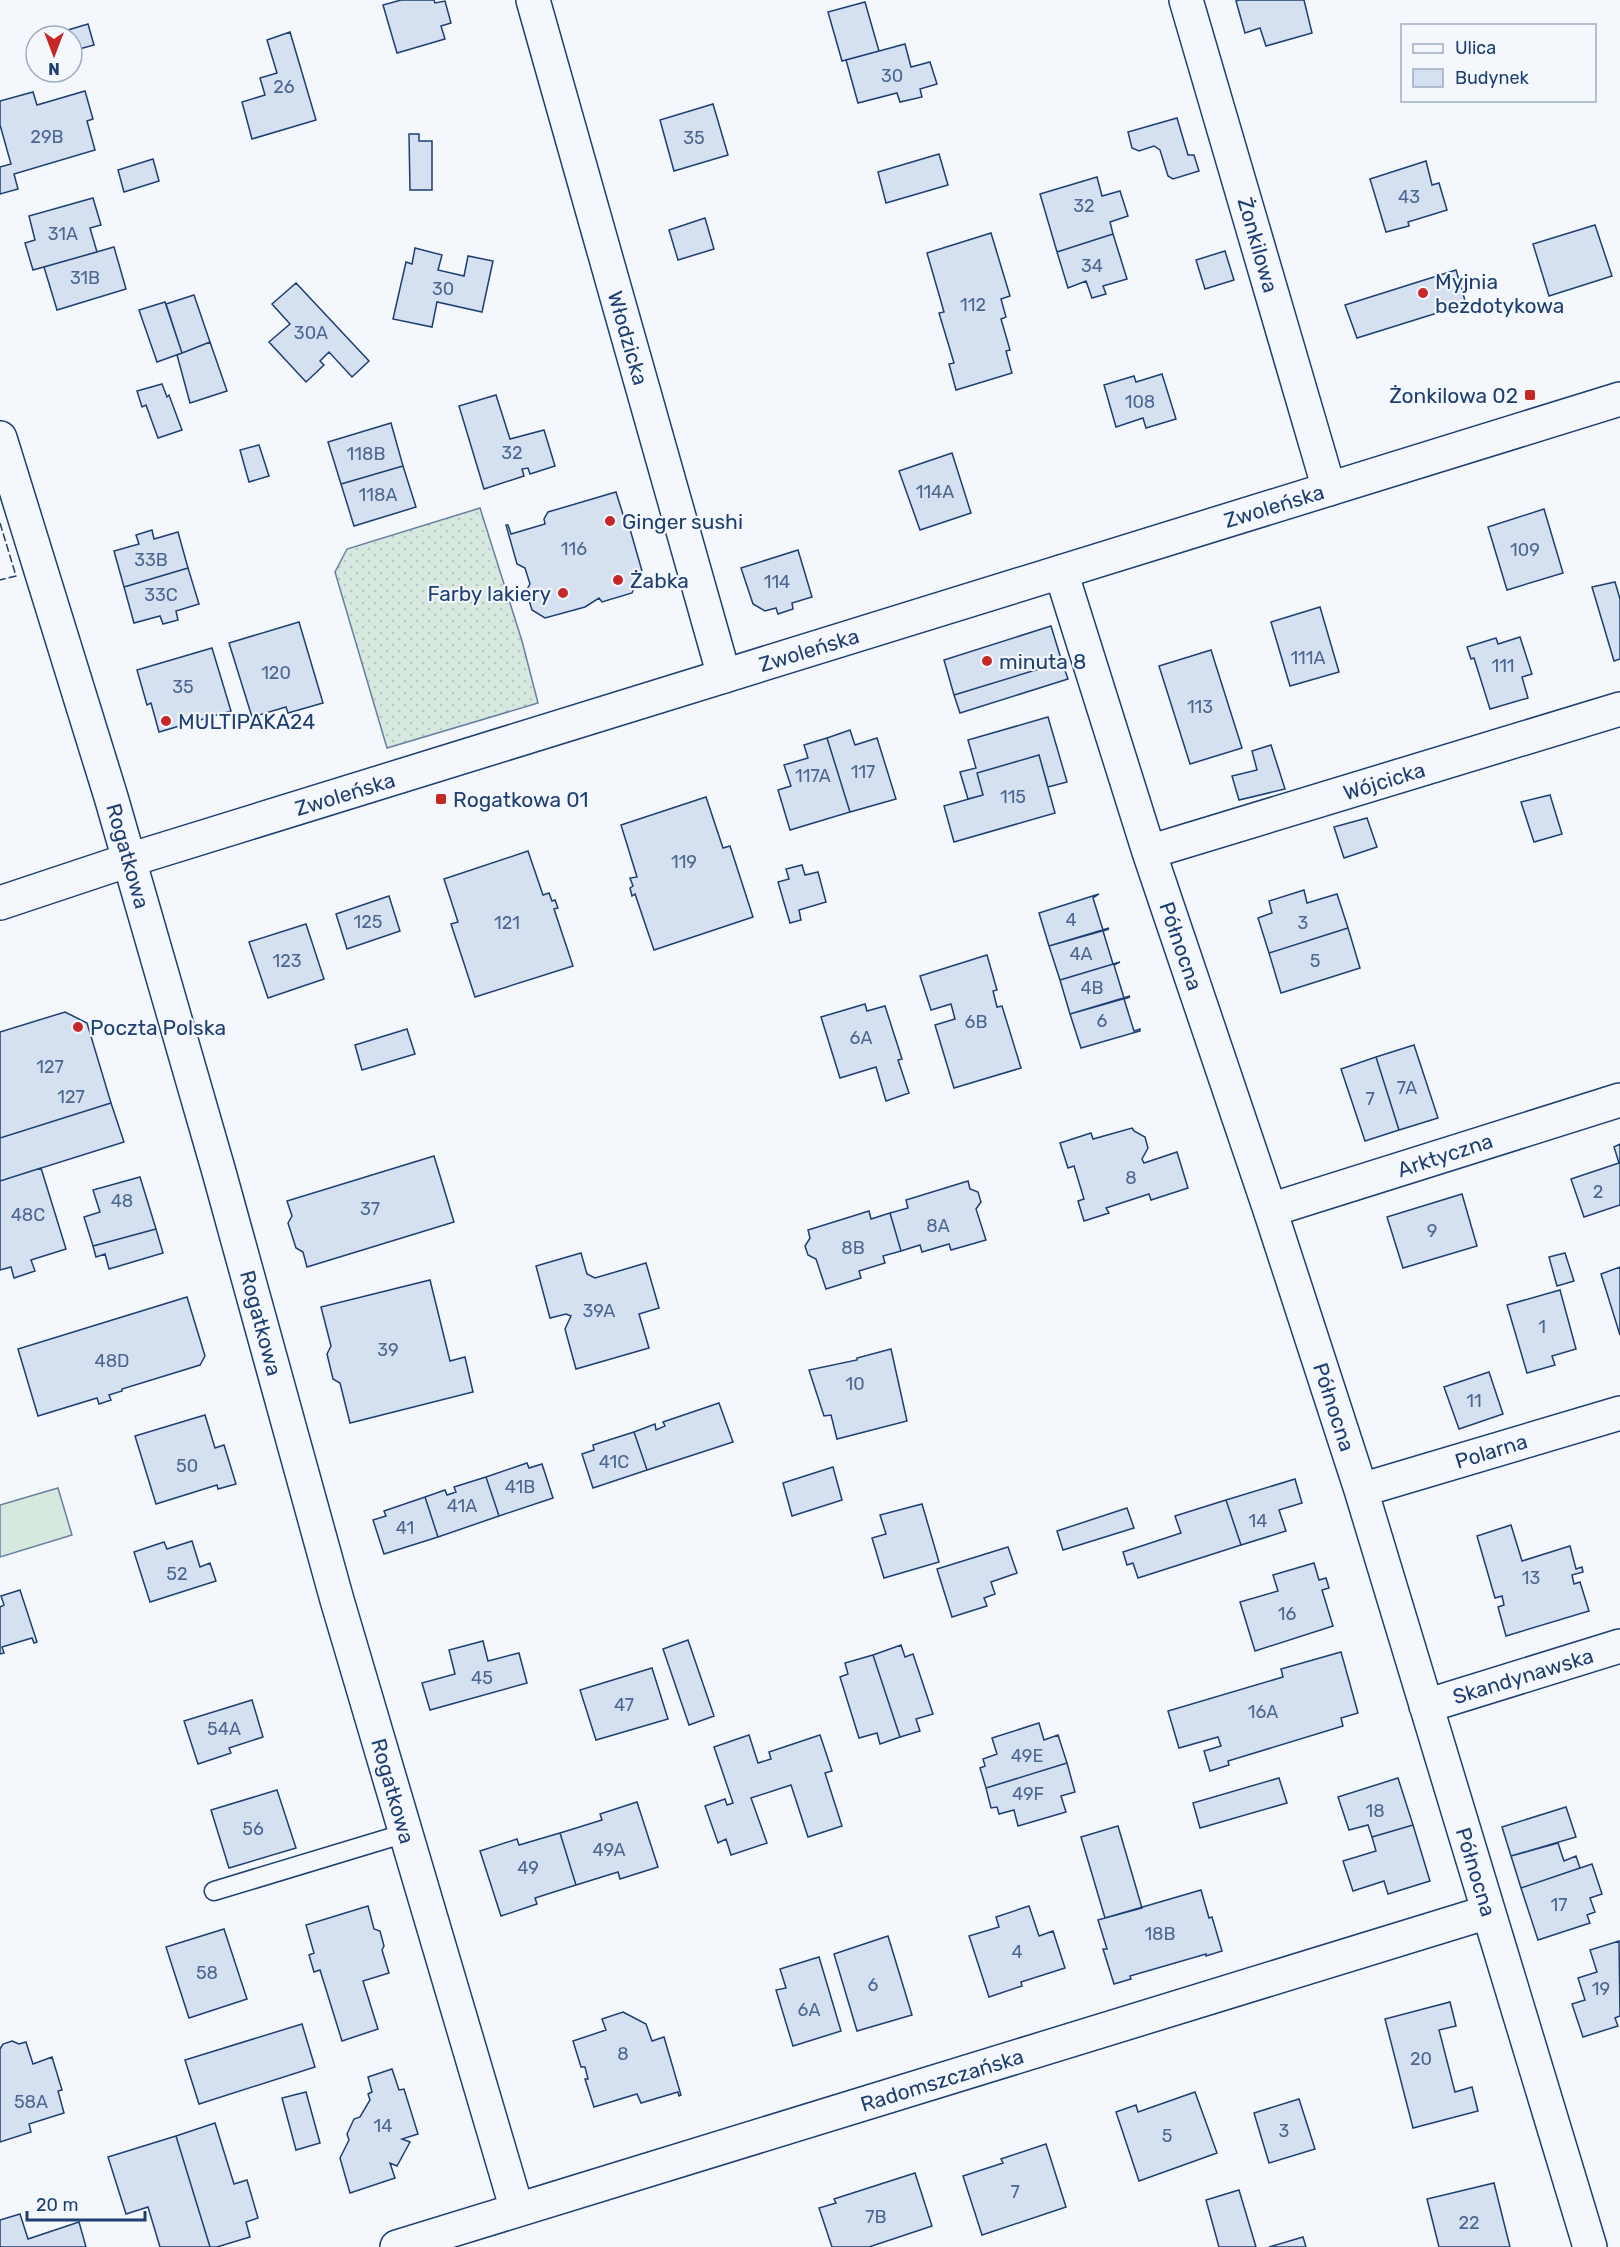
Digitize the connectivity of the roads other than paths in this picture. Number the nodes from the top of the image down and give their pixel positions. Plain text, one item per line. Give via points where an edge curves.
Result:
1 (533, 0) edge
2 (1186, 0) edge
3 (1620, 399) edge
4 (0, 438) edge
5 (1329, 489) junction
6 (1062, 572) junction
7 (724, 676) junction
8 (1620, 709) edge
9 (1149, 852) junction
10 (129, 860) junction
11 (0, 903) edge
12 (1620, 1100) edge
13 (1270, 1210) junction
14 (1620, 1413) edge
15 (1362, 1490) junction
16 (1620, 1646) edge
17 (1426, 1706) junction
18 (406, 1833) junction
19 (214, 1890) dead end
20 (1488, 1912) junction
21 (517, 2210) junction
22 (397, 2247) edge
23 (1590, 2247) edge

1 - 7 street, Włodzicka
2 - 5 street, Żonkilowa
3 - 5 street, Zwoleńska
4 - 10 street, Rogatkowa
5 - 6 street, Zwoleńska
6 - 7 street, Zwoleńska
6 - 9 street, Północna
7 - 10 street, Zwoleńska
8 - 9 street, Wójcicka
9 - 13 street, Północna
10 - 11 street, Zwoleńska
10 - 18 street, Rogatkowa
12 - 13 street, Arktyczna
13 - 15 street, Północna
14 - 15 street, Polarna
15 - 17 street, Północna
16 - 17 street, Skandynawska
17 - 20 street, Północna
18 - 19 lane
18 - 21 street, Rogatkowa
20 - 21 street, Radomszczańska
20 - 23 street, Północna
21 - 22 street, Radomszczańska

